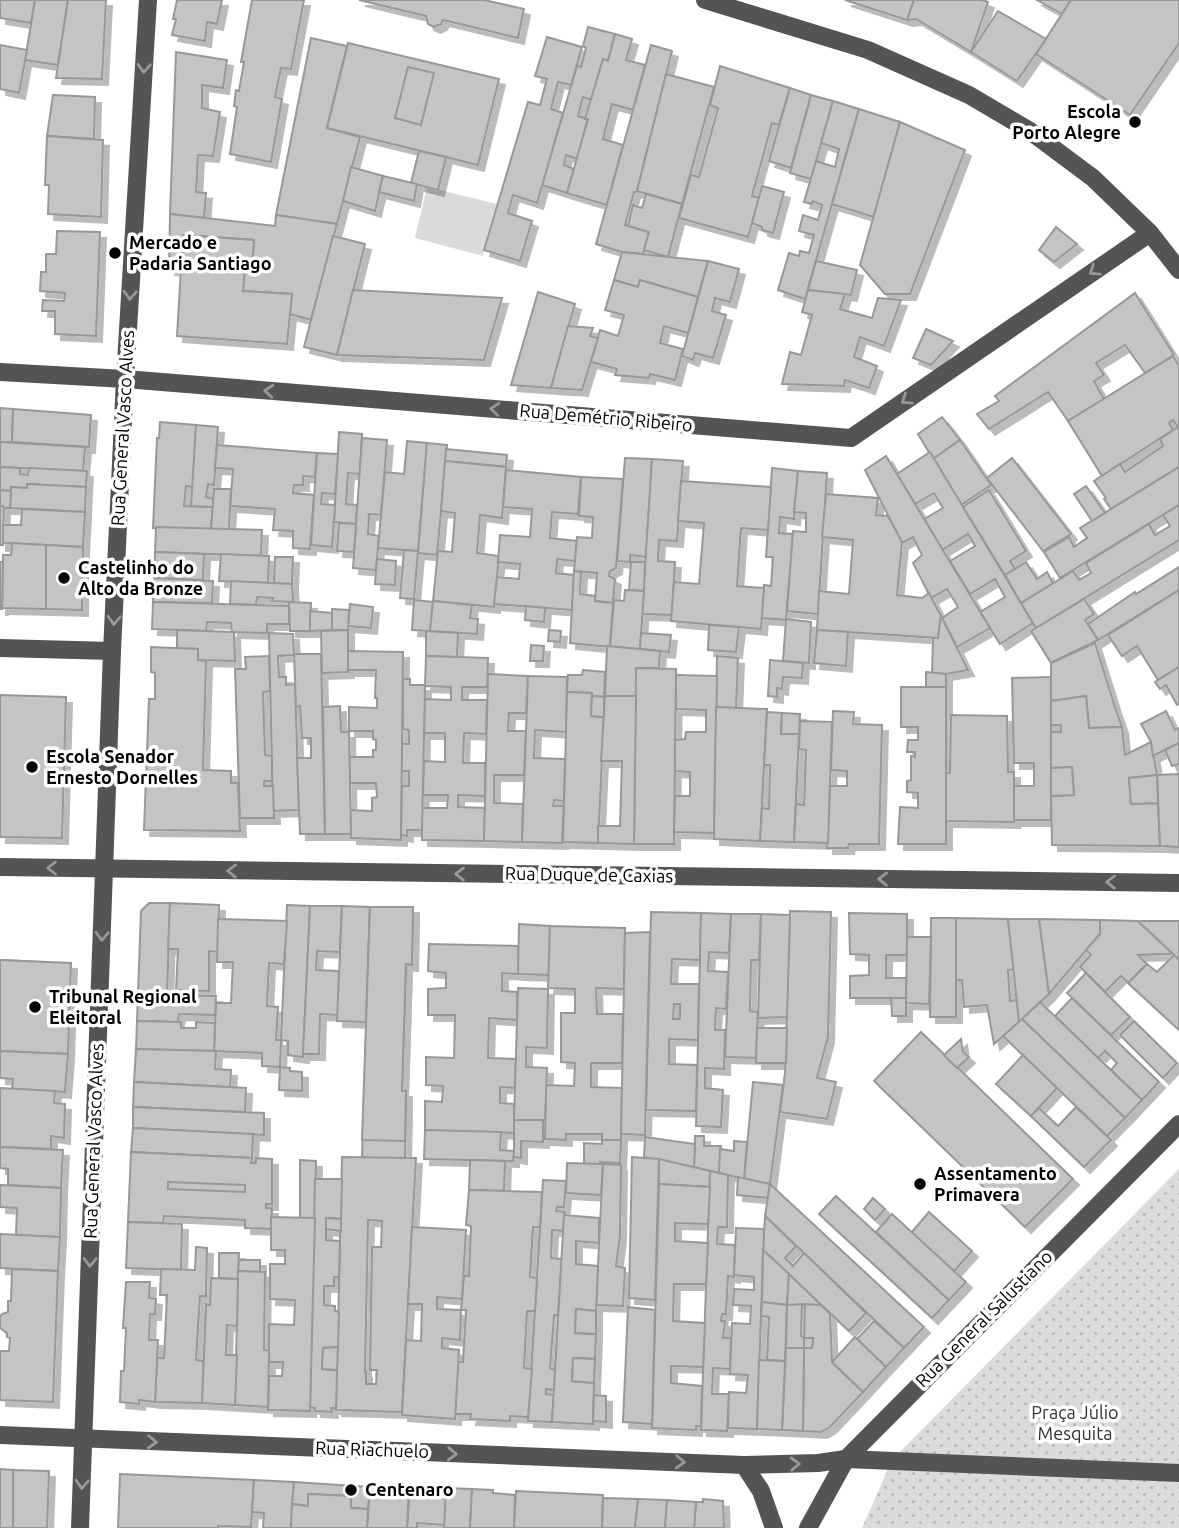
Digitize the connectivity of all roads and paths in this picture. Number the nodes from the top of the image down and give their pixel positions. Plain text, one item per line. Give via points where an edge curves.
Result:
1 (148, 0) edge
2 (705, 0) edge
3 (1150, 233) junction
4 (1179, 270) edge
5 (0, 372) edge
6 (125, 379) junction
7 (0, 648) edge
8 (113, 651) junction
9 (0, 867) edge
10 (104, 868) junction
11 (1179, 883) edge
12 (1179, 1124) edge
13 (0, 1435) edge
14 (83, 1439) junction
15 (846, 1459) junction
16 (744, 1465) junction
17 (1179, 1473) edge
18 (80, 1528) edge
19 (774, 1528) edge
20 (808, 1528) edge

1 -> 6 street, Rua General Vasco Alves
2 - 3 street via 868,50 969,96 1030,131 1093,178
3 - 4 street
3 -> 6 street, Rua Demétrio Ribeiro via 851,438
5 - 6 street, Rua Demétrio Ribeiro
6 -> 8 street, Rua General Vasco Alves
7 - 8 street
8 - 10 street, Rua General Vasco Alves
10 -> 9 street, Rua Duque de Caxias
11 -> 10 street, Rua Duque de Caxias
10 -> 14 street, Rua General Vasco Alves
12 - 15 street, Rua General Salustiano
13 - 14 street, Rua Riachuelo
14 -> 16 street, Rua Riachuelo
14 -> 18 street, Rua General Vasco Alves
16 -> 15 street, Rua Riachuelo
15 - 17 street
15 - 20 street, Rua General Salustiano
16 - 19 street via 761,1491

